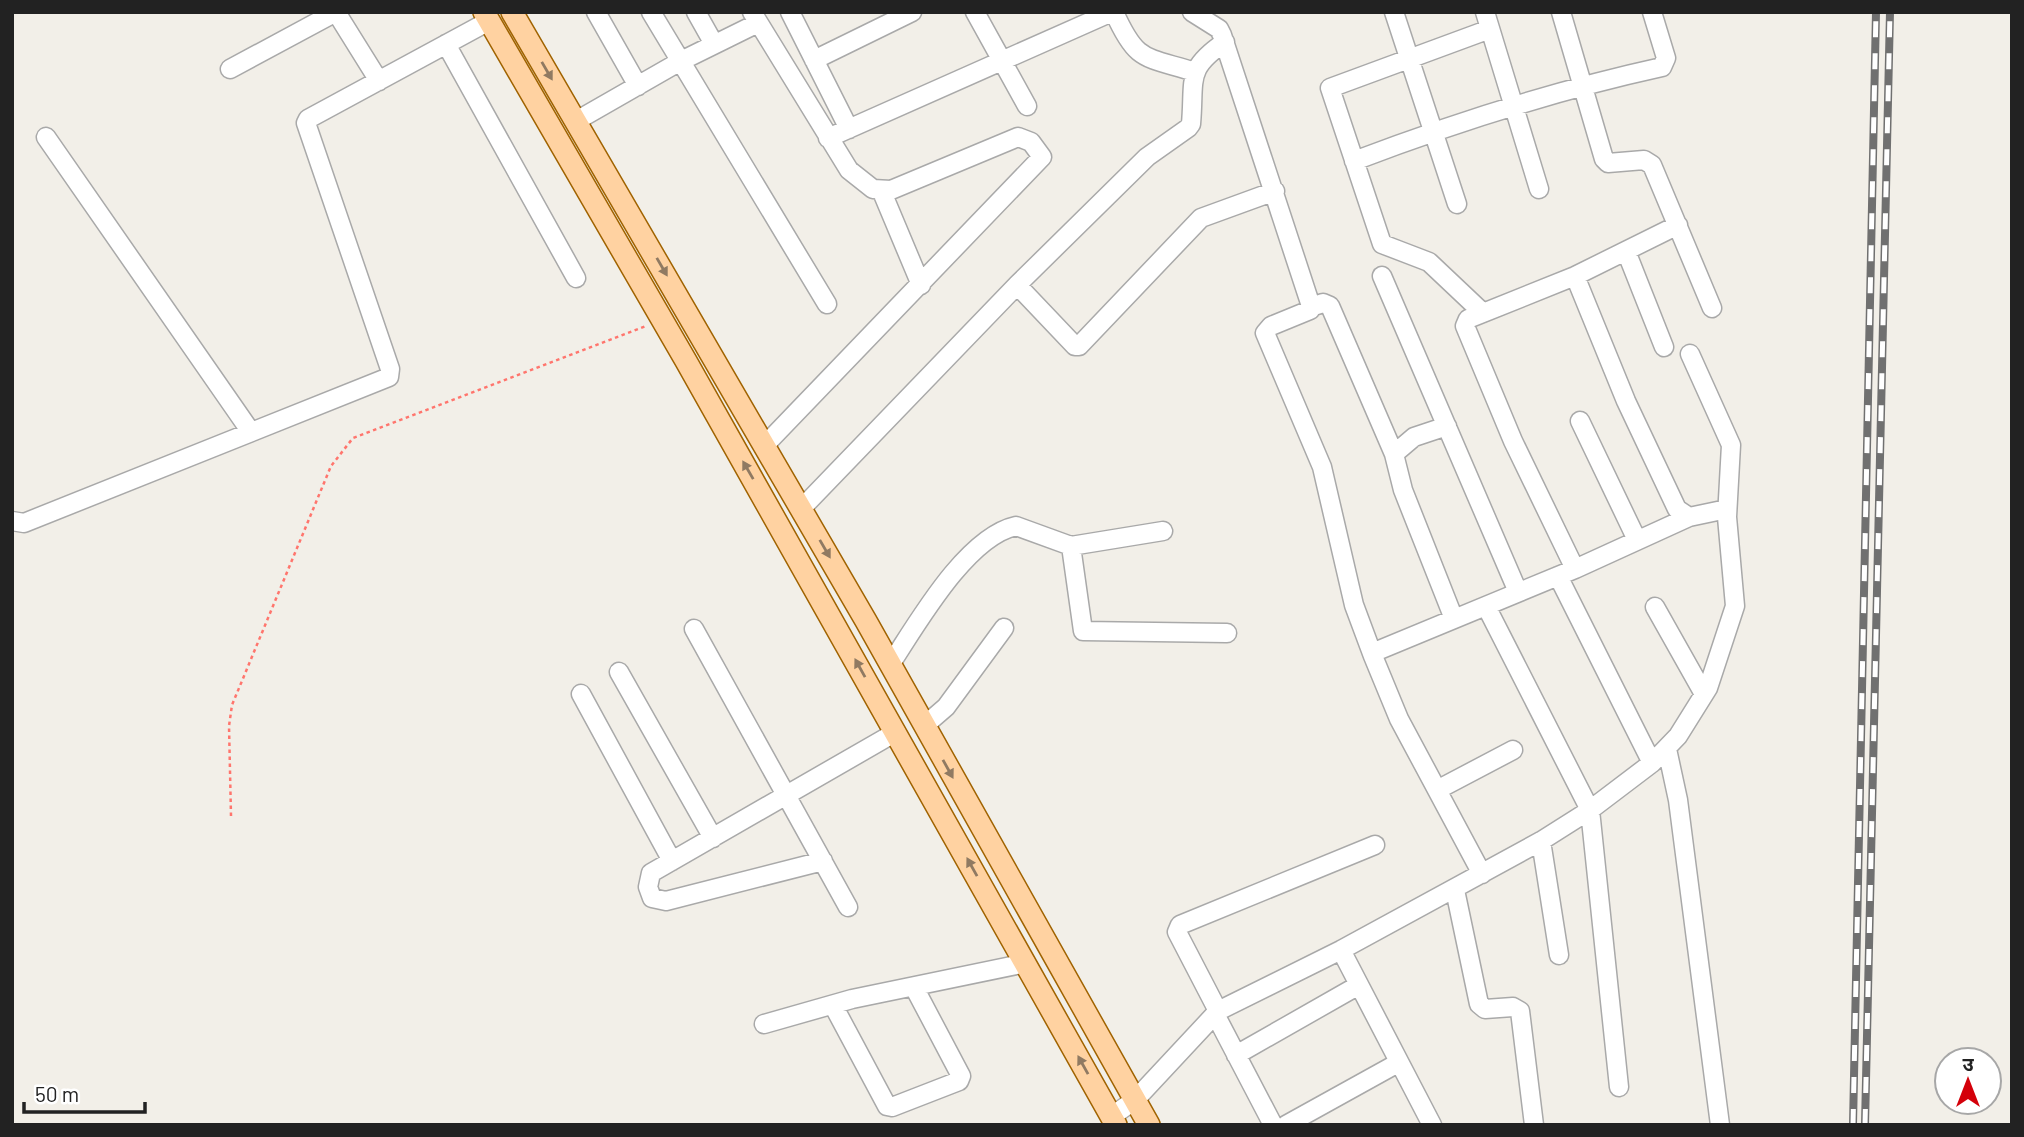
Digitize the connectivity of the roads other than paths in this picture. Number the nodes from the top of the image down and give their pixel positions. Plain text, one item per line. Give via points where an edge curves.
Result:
1 (336, 12) edge
2 (512, 12) edge
3 (596, 12) edge
4 (651, 12) edge
5 (696, 12) edge
6 (790, 12) edge
7 (912, 12) edge
8 (975, 12) edge
9 (1113, 12) edge
10 (1192, 12) edge
11 (1394, 12) edge
12 (1561, 12) edge
13 (1652, 12) edge
14 (487, 17) edge
15 (755, 18) edge
16 (1216, 19) edge
17 (1487, 21) edge
18 (1225, 42) junction
19 (446, 44) junction
20 (714, 44) junction
21 (1003, 59) junction
22 (814, 60) junction
23 (1411, 60) junction
24 (679, 62) junction
25 (230, 69) dead end
26 (1195, 72) junction
27 (379, 81) junction
28 (1581, 85) junction
29 (638, 86) junction
30 (1027, 106) dead end
31 (1514, 108) junction
32 (576, 121) junction
33 (849, 129) junction
34 (1433, 131) junction
35 (46, 137) dead end
36 (828, 138) junction
37 (1354, 161) junction
38 (1539, 189) dead end
39 (1275, 191) junction
40 (882, 192) junction
41 (1457, 204) dead end
42 (1678, 225) junction
43 (1626, 251) junction
44 (1382, 275) dead end
45 (1575, 276) junction
46 (576, 278) dead end
47 (921, 285) junction
48 (1017, 285) junction
49 (827, 304) dead end
50 (1311, 307) junction
51 (1712, 308) dead end
52 (1483, 313) junction
53 (1664, 346) dead end
54 (1690, 354) dead end
55 (1580, 421) dead end
56 (1447, 426) junction
57 (251, 432) junction
58 (765, 445) junction
59 (1394, 454) junction
60 (802, 509) junction
61 (1727, 509) junction
62 (1689, 517) junction
63 (12, 521) edge
64 (1163, 531) dead end
65 (1637, 540) junction
66 (1071, 547) junction
67 (1567, 572) junction
68 (1518, 592) junction
69 (1486, 606) junction
70 (1655, 607) dead end
71 (1454, 619) junction
72 (1004, 628) dead end
73 (694, 629) dead end
74 (1227, 633) dead end
75 (1372, 653) junction
76 (890, 665) junction
77 (619, 672) dead end
78 (581, 694) dead end
79 (1704, 694) junction
80 (924, 726) junction
81 (896, 733) junction
82 (1667, 749) junction
83 (1513, 750) dead end
84 (1652, 763) junction
85 (1437, 790) junction
86 (788, 795) junction
87 (1590, 810) junction
88 (713, 838) junction
89 (1541, 841) junction
90 (1375, 845) dead end
91 (672, 861) junction
92 (823, 861) junction
93 (1482, 874) junction
94 (1455, 890) junction
95 (848, 907) dead end
96 (1341, 950) junction
97 (1559, 955) dead end
98 (1026, 963) junction
99 (1359, 985) junction
100 (914, 987) junction
101 (833, 1005) junction
102 (1216, 1012) junction
103 (764, 1024) dead end
104 (1237, 1055) junction
105 (1398, 1063) junction
106 (1619, 1087) dead end
107 (1135, 1100) junction
108 (1114, 1121) edge
109 (1431, 1124) edge
110 (1149, 1125) edge
111 (1273, 1125) edge
112 (1286, 1125) edge
113 (1534, 1125) edge
114 (1720, 1125) edge

1 - 25 street
1 - 27 street
2 -> 32 main road
3 - 29 street
4 - 24 street
5 - 20 street
6 - 22 street
7 - 22 street
8 - 21 street
9 - 21 street
9 - 26 street via 1136,52
10 - 16 street
11 - 23 street
12 - 28 street
13 - 28 street via 1666,64
14 - 19 street
81 -> 14 main road
15 - 20 street
15 - 36 street
16 - 18 street
17 - 23 street
17 - 31 street
18 - 26 street via 1202,57
18 - 39 street
19 - 27 street
19 - 46 street
20 - 24 street
21 - 30 street
21 - 33 street
22 - 33 street
23 - 34 street
23 - 37 street via 1330,88
24 - 29 street
24 - 49 street
26 - 48 street via 1192,124 1147,157
27 - 57 street via 306,123 391,374
28 - 31 street
28 - 42 street via 1604,159 1613,164 1649,161
29 - 32 street
31 - 34 street
31 - 38 street
32 -> 58 main road
33 - 36 street
34 - 37 street
34 - 41 street
35 - 57 street
36 - 40 street via 862,184
37 - 52 street via 1382,244 1429,262
39 - 48 street via 1201,218 1079,346
39 - 50 street
40 - 47 street
40 - 47 street via 1018,137 1041,153 1040,162
42 - 43 street
42 - 51 street
43 - 45 street
43 - 53 street
44 - 56 street
45 - 52 street
45 - 62 street via 1636,423 1677,509
47 - 58 street
48 - 60 street
50 - 59 street via 1330,306
50 - 75 street via 1265,333 1322,467 1354,605
52 - 67 street via 1468,319 1465,333
54 - 61 street via 1731,445
55 - 65 street
56 - 59 street via 1414,437
56 - 68 street
57 - 63 street via 24,523
58 - 60 main road
59 - 71 street via 1403,490
60 -> 76 main road
61 - 62 street
61 - 79 street via 1735,606
62 - 65 street
64 - 66 street
65 - 67 street
66 - 74 street via 1083,631
66 - 76 street via 1024,527 1000,533 953,571
67 - 68 street
67 - 84 street
68 - 69 street
69 - 71 street
69 - 87 street
70 - 79 street
71 - 75 street
72 - 80 street via 946,707
73 - 86 street
75 - 85 street via 1399,719
76 - 80 main road
77 - 88 street
78 - 91 street
79 - 82 street
80 -> 107 main road
81 - 86 street
98 -> 81 main road
82 - 84 street
82 - 114 street via 1678,800
83 - 85 street
84 - 87 street
85 - 93 street
86 - 88 street
86 - 92 street
87 - 89 street
87 - 106 street
88 - 91 street
89 - 93 street
89 - 97 street
90 - 102 street via 1180,925 1177,932
91 - 92 street via 651,873 652,898 659,901
92 - 95 street
93 - 94 street
94 - 96 street
94 - 113 street via 1479,1004 1485,1009 1513,1007 1520,1011
96 - 99 street
96 - 102 street
98 - 100 street
108 -> 98 main road
99 - 104 street
99 - 105 street
100 - 101 street
100 - 101 street via 961,1076 892,1107 887,1106
101 - 103 street
102 - 104 street
102 - 107 street
104 - 111 street
105 - 109 street
105 - 112 street
107 - 108 street
107 - 110 main road

